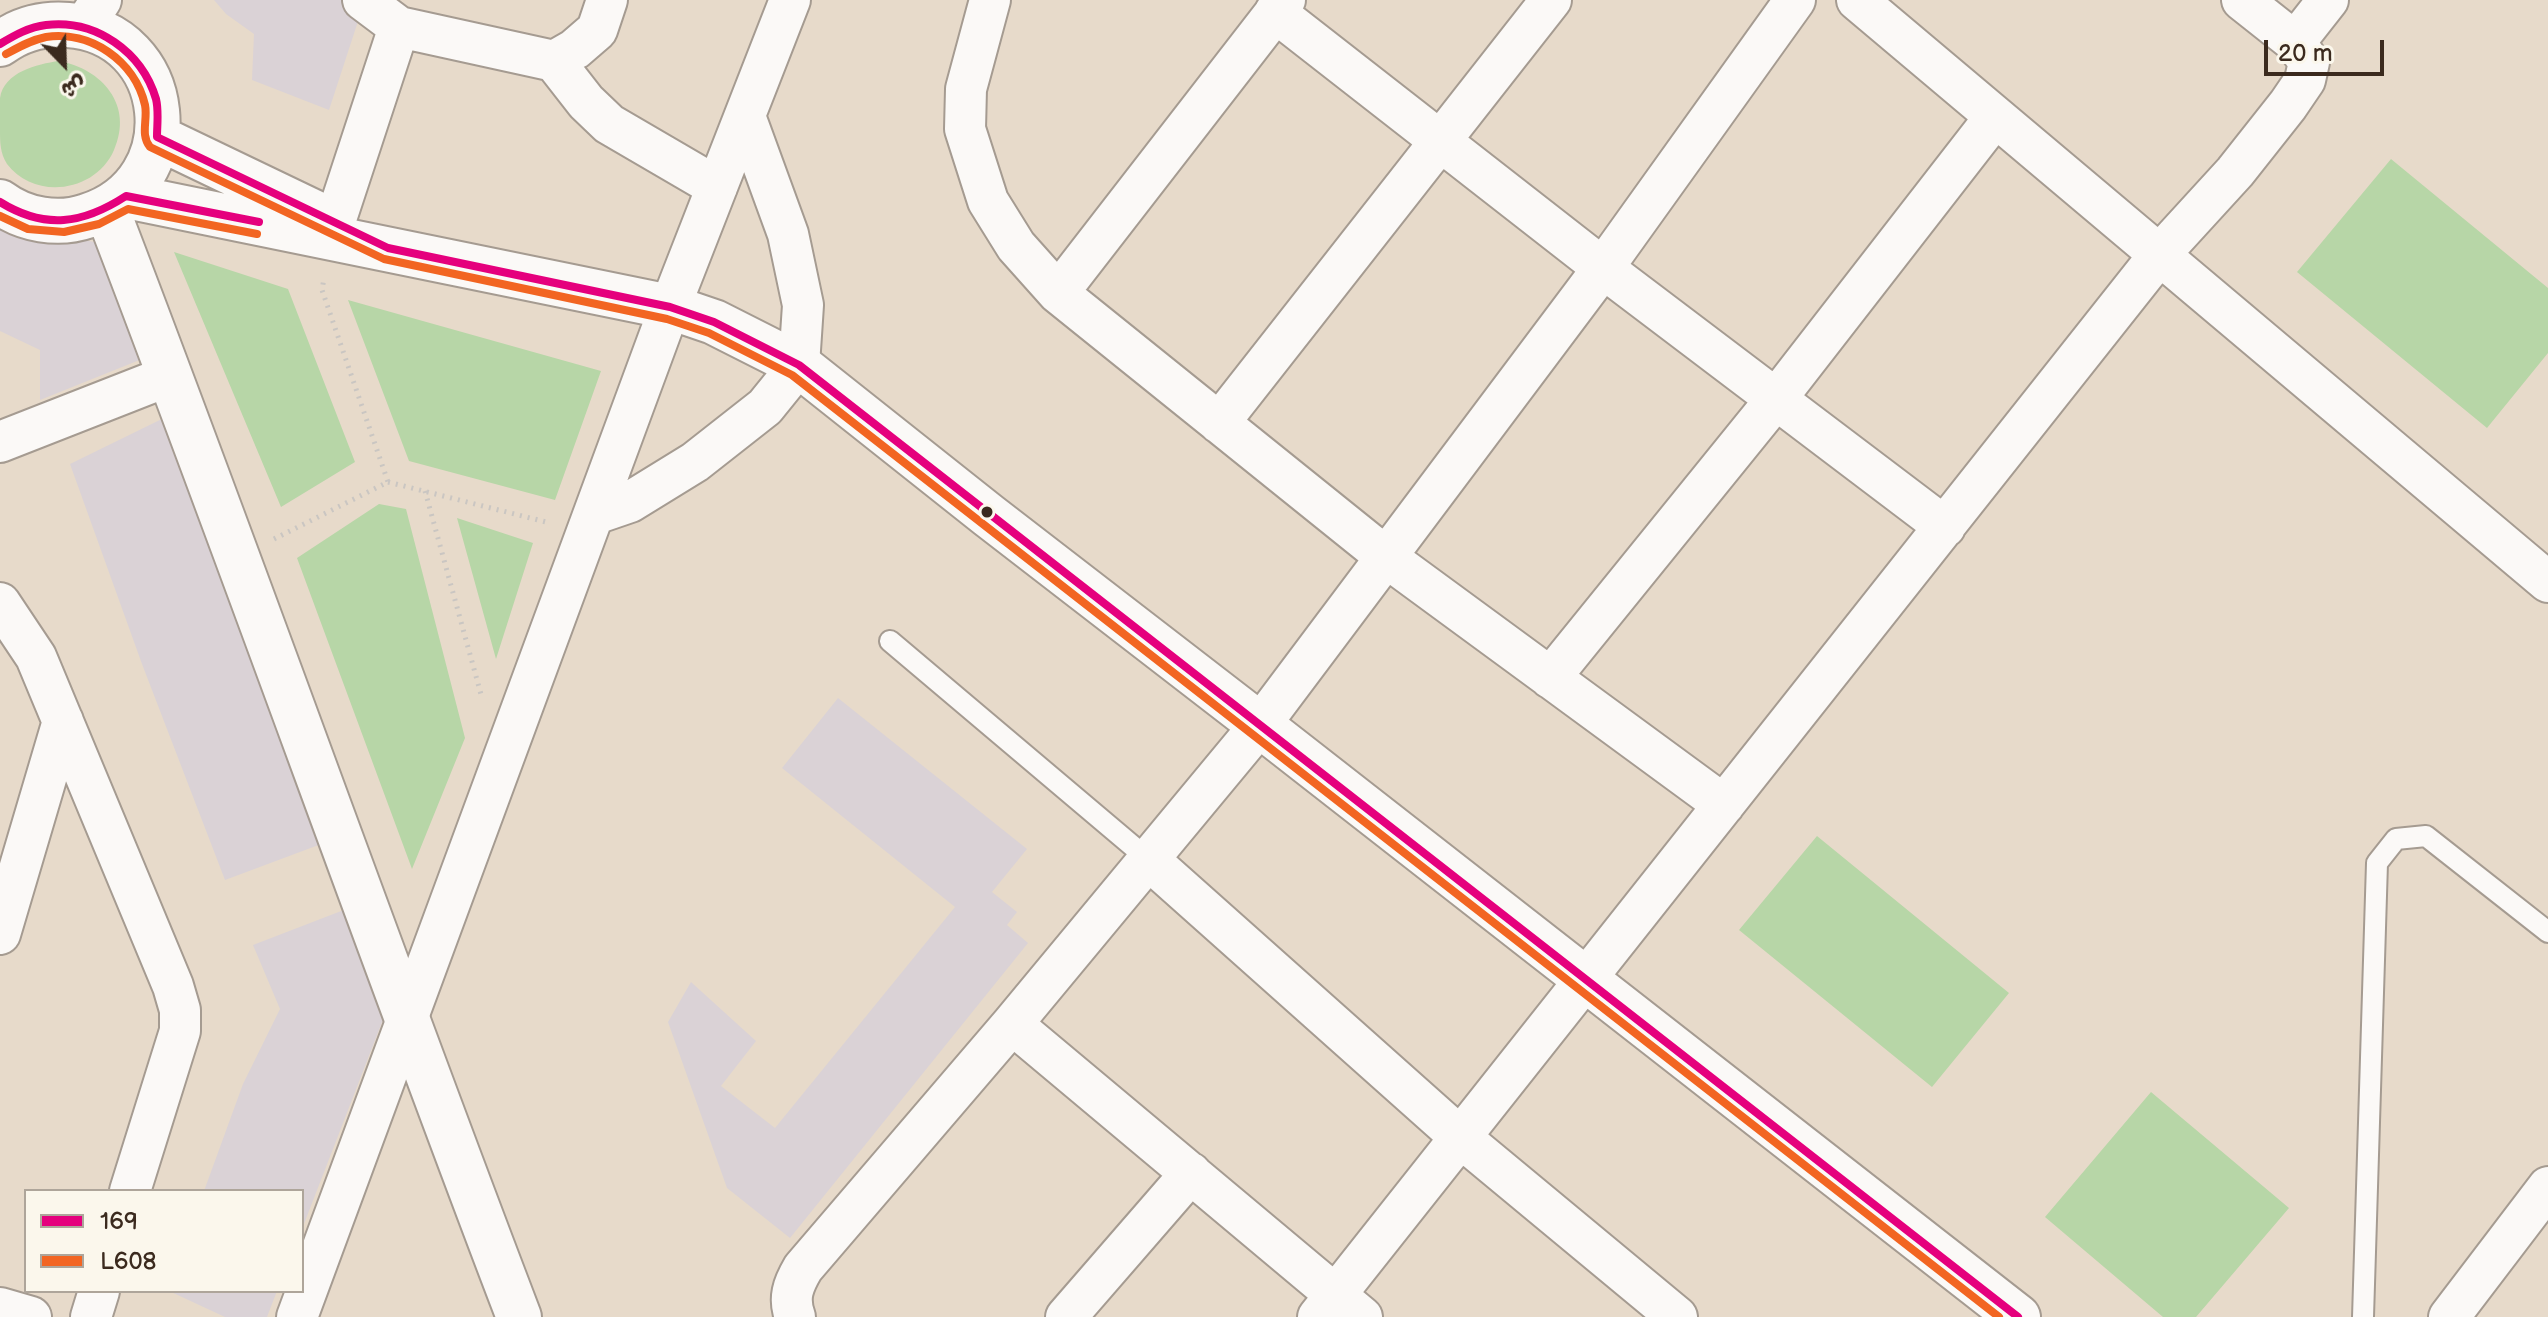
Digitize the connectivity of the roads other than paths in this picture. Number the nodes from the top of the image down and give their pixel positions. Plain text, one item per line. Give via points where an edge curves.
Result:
1 (363, 0) edge
2 (607, 0) edge
3 (790, 0) edge
4 (990, 0) edge
5 (1551, 0) edge
6 (1795, 0) edge
7 (1857, 0) edge
8 (2242, 0) edge
9 (2328, 0) edge
10 (1280, 6) edge
11 (92, 13) edge
12 (399, 27) junction
13 (2295, 42) junction
14 (0, 44) edge
15 (554, 61) junction
16 (745, 116) junction
17 (1995, 117) junction
18 (157, 137) junction
19 (1441, 142) junction
20 (717, 187) junction
21 (0, 202) edge
22 (116, 203) junction
23 (334, 230) junction
24 (2160, 254) junction
25 (1603, 268) junction
26 (1058, 293) junction
27 (670, 307) junction
28 (799, 365) junction
29 (171, 375) junction
30 (1776, 399) junction
31 (1219, 423) junction
32 (0, 442) edge
33 (591, 523) junction
34 (1945, 527) junction
35 (1386, 557) junction
36 (2548, 582) edge
37 (0, 603) edge
38 (890, 641) dead end
39 (1550, 678) junction
40 (63, 721) junction
41 (1260, 725) junction
42 (1724, 805) junction
43 (1148, 859) junction
44 (2548, 932) edge
45 (0, 934) edge
46 (1584, 980) junction
47 (406, 1022) junction
48 (1012, 1024) junction
49 (1460, 1137) junction
50 (1191, 1173) junction
51 (131, 1189) edge
52 (2547, 1189) edge
53 (98, 1293) edge
54 (0, 1308) edge
55 (1338, 1310) edge
56 (1999, 1311) edge
57 (31, 1317) edge
58 (91, 1317) edge
59 (297, 1317) edge
60 (519, 1317) edge
61 (795, 1317) edge
62 (1066, 1317) edge
63 (1677, 1317) edge
64 (2363, 1317) edge
65 (2449, 1317) edge

1 - 12 street
2 - 15 street via 597,30
3 - 16 street
4 - 26 street via 966,89 965,129 988,201 1016,246
5 - 19 street
6 - 25 street
7 - 17 street
8 - 13 street
9 - 13 street
10 - 19 street
10 - 26 street
11 - 14 street via 13,34
11 - 18 street via 142,67 157,101
12 - 15 street
12 - 23 street
13 - 24 street via 2309,62 2305,80 2235,172
15 - 20 street via 609,124
16 - 20 street
16 - 28 street via 788,234 803,305
17 - 24 street
17 - 30 street
18 - 22 street via 141,179
18 - 23 street
19 - 25 street
19 - 31 street
20 - 27 street
21 - 22 street via 36,220 73,221
22 - 23 street
22 - 29 street
23 - 27 street via 388,248
24 - 34 street
24 - 36 street
25 - 30 street
25 - 35 street
26 - 31 street
27 - 28 street via 714,322
27 - 33 street
28 - 33 street via 765,407 695,462
28 - 41 street
29 - 32 street
29 - 47 street
30 - 34 street
30 - 39 street
31 - 35 street
33 - 47 street
34 - 42 street
35 - 39 street
35 - 41 street
37 - 40 street via 36,657
38 - 43 lane
39 - 42 street
40 - 45 street
40 - 51 street via 180,1010 180,1031
41 - 43 street
41 - 46 street
42 - 46 street
43 - 48 street
43 - 49 street
44 - 64 lane via 2426,836 2396,839 2377,863
46 - 49 street
46 - 56 street
47 - 59 street
47 - 60 street
48 - 50 street
48 - 61 street via 803,1268 792,1286
49 - 55 street
49 - 63 street
50 - 55 street
50 - 62 street
52 - 65 street
53 - 58 street
54 - 57 street

